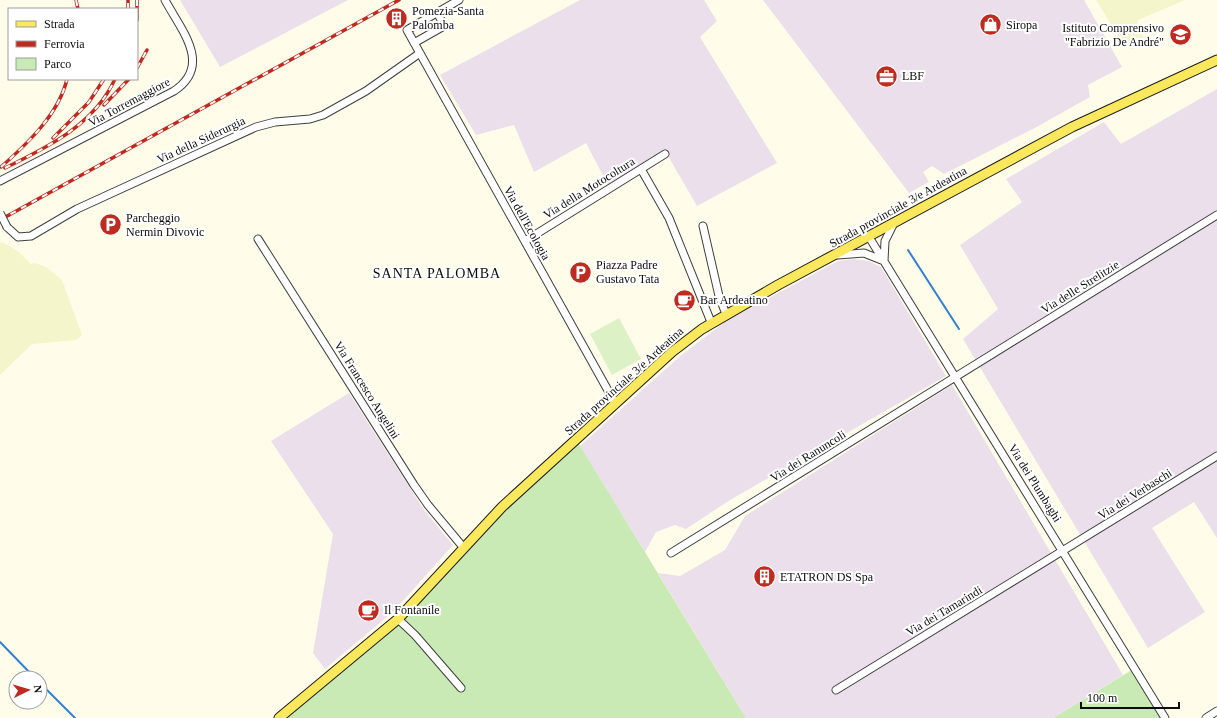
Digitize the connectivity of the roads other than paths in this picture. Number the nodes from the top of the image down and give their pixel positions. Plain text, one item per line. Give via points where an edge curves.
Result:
1 (165, 0) edge
2 (459, 0) edge
3 (437, 12) junction
4 (414, 43) junction
5 (420, 53) junction
6 (1217, 60) edge
7 (666, 154) dead end
8 (641, 169) junction
9 (0, 181) edge
10 (0, 214) edge
11 (1217, 215) edge
12 (894, 223) junction
13 (704, 226) dead end
14 (869, 237) junction
15 (258, 239) dead end
16 (525, 241) junction
17 (832, 256) junction
18 (884, 261) junction
19 (726, 314) junction
20 (711, 322) junction
21 (956, 377) junction
22 (615, 403) junction
23 (1217, 456) edge
24 (463, 547) junction
25 (1064, 551) junction
26 (671, 553) dead end
27 (398, 620) junction
28 (461, 688) dead end
29 (836, 690) dead end
30 (1217, 711) edge
31 (279, 718) edge
32 (1165, 718) edge
33 (1206, 718) edge

1 - 9 street, Via Torremaggiore via 192,51 191,72 183,85
2 - 3 street
3 - 4 street via 407,30
3 - 4 street via 444,26
4 - 5 street, Via dell'Ecologia
5 - 10 street, Via della Siderurgia, bridge via 366,91 323,115 256,127 77,209 29,237 18,237 7,227
5 - 16 street, Via dell'Ecologia
6 - 12 main road, Strada provinciale 3/e Ardeatina via 1072,127
7 - 8 street, Via della Motocoltura
8 - 16 street, Via della Motocoltura
8 - 20 street via 669,218
11 - 21 street, Via delle Strelitzie
12 - 14 main road, Strada provinciale 3/e Ardeatina
12 - 18 street via 886,241
13 - 19 street via 719,296
14 - 17 main road, Strada provinciale 3/e Ardeatina
14 - 18 street, Via dei Plumbaghi
15 - 24 street, Via Francesco Angelini via 414,485
16 - 22 street, Via dell'Ecologia
17 - 18 street via 864,253
17 - 19 main road, Strada provinciale 3/e Ardeatina
18 - 21 street, Via dei Plumbaghi
19 - 20 main road, Strada provinciale 3/e Ardeatina
20 - 22 main road, Strada provinciale 3/e Ardeatina via 672,352
21 - 25 street, Via dei Plumbaghi
21 - 26 street, Via dei Ranuncoli
22 - 24 main road, Strada provinciale 3/e Ardeatina via 502,507
23 - 25 street, Via dei Verbaschi
24 - 27 main road, Strada provinciale 3/e Ardeatina
25 - 29 street, Via dei Tamarindi
25 - 32 street, Via dei Plumbaghi
27 - 28 street via 415,635
27 - 31 main road, Strada provinciale 3/e Ardeatina
30 - 33 street

